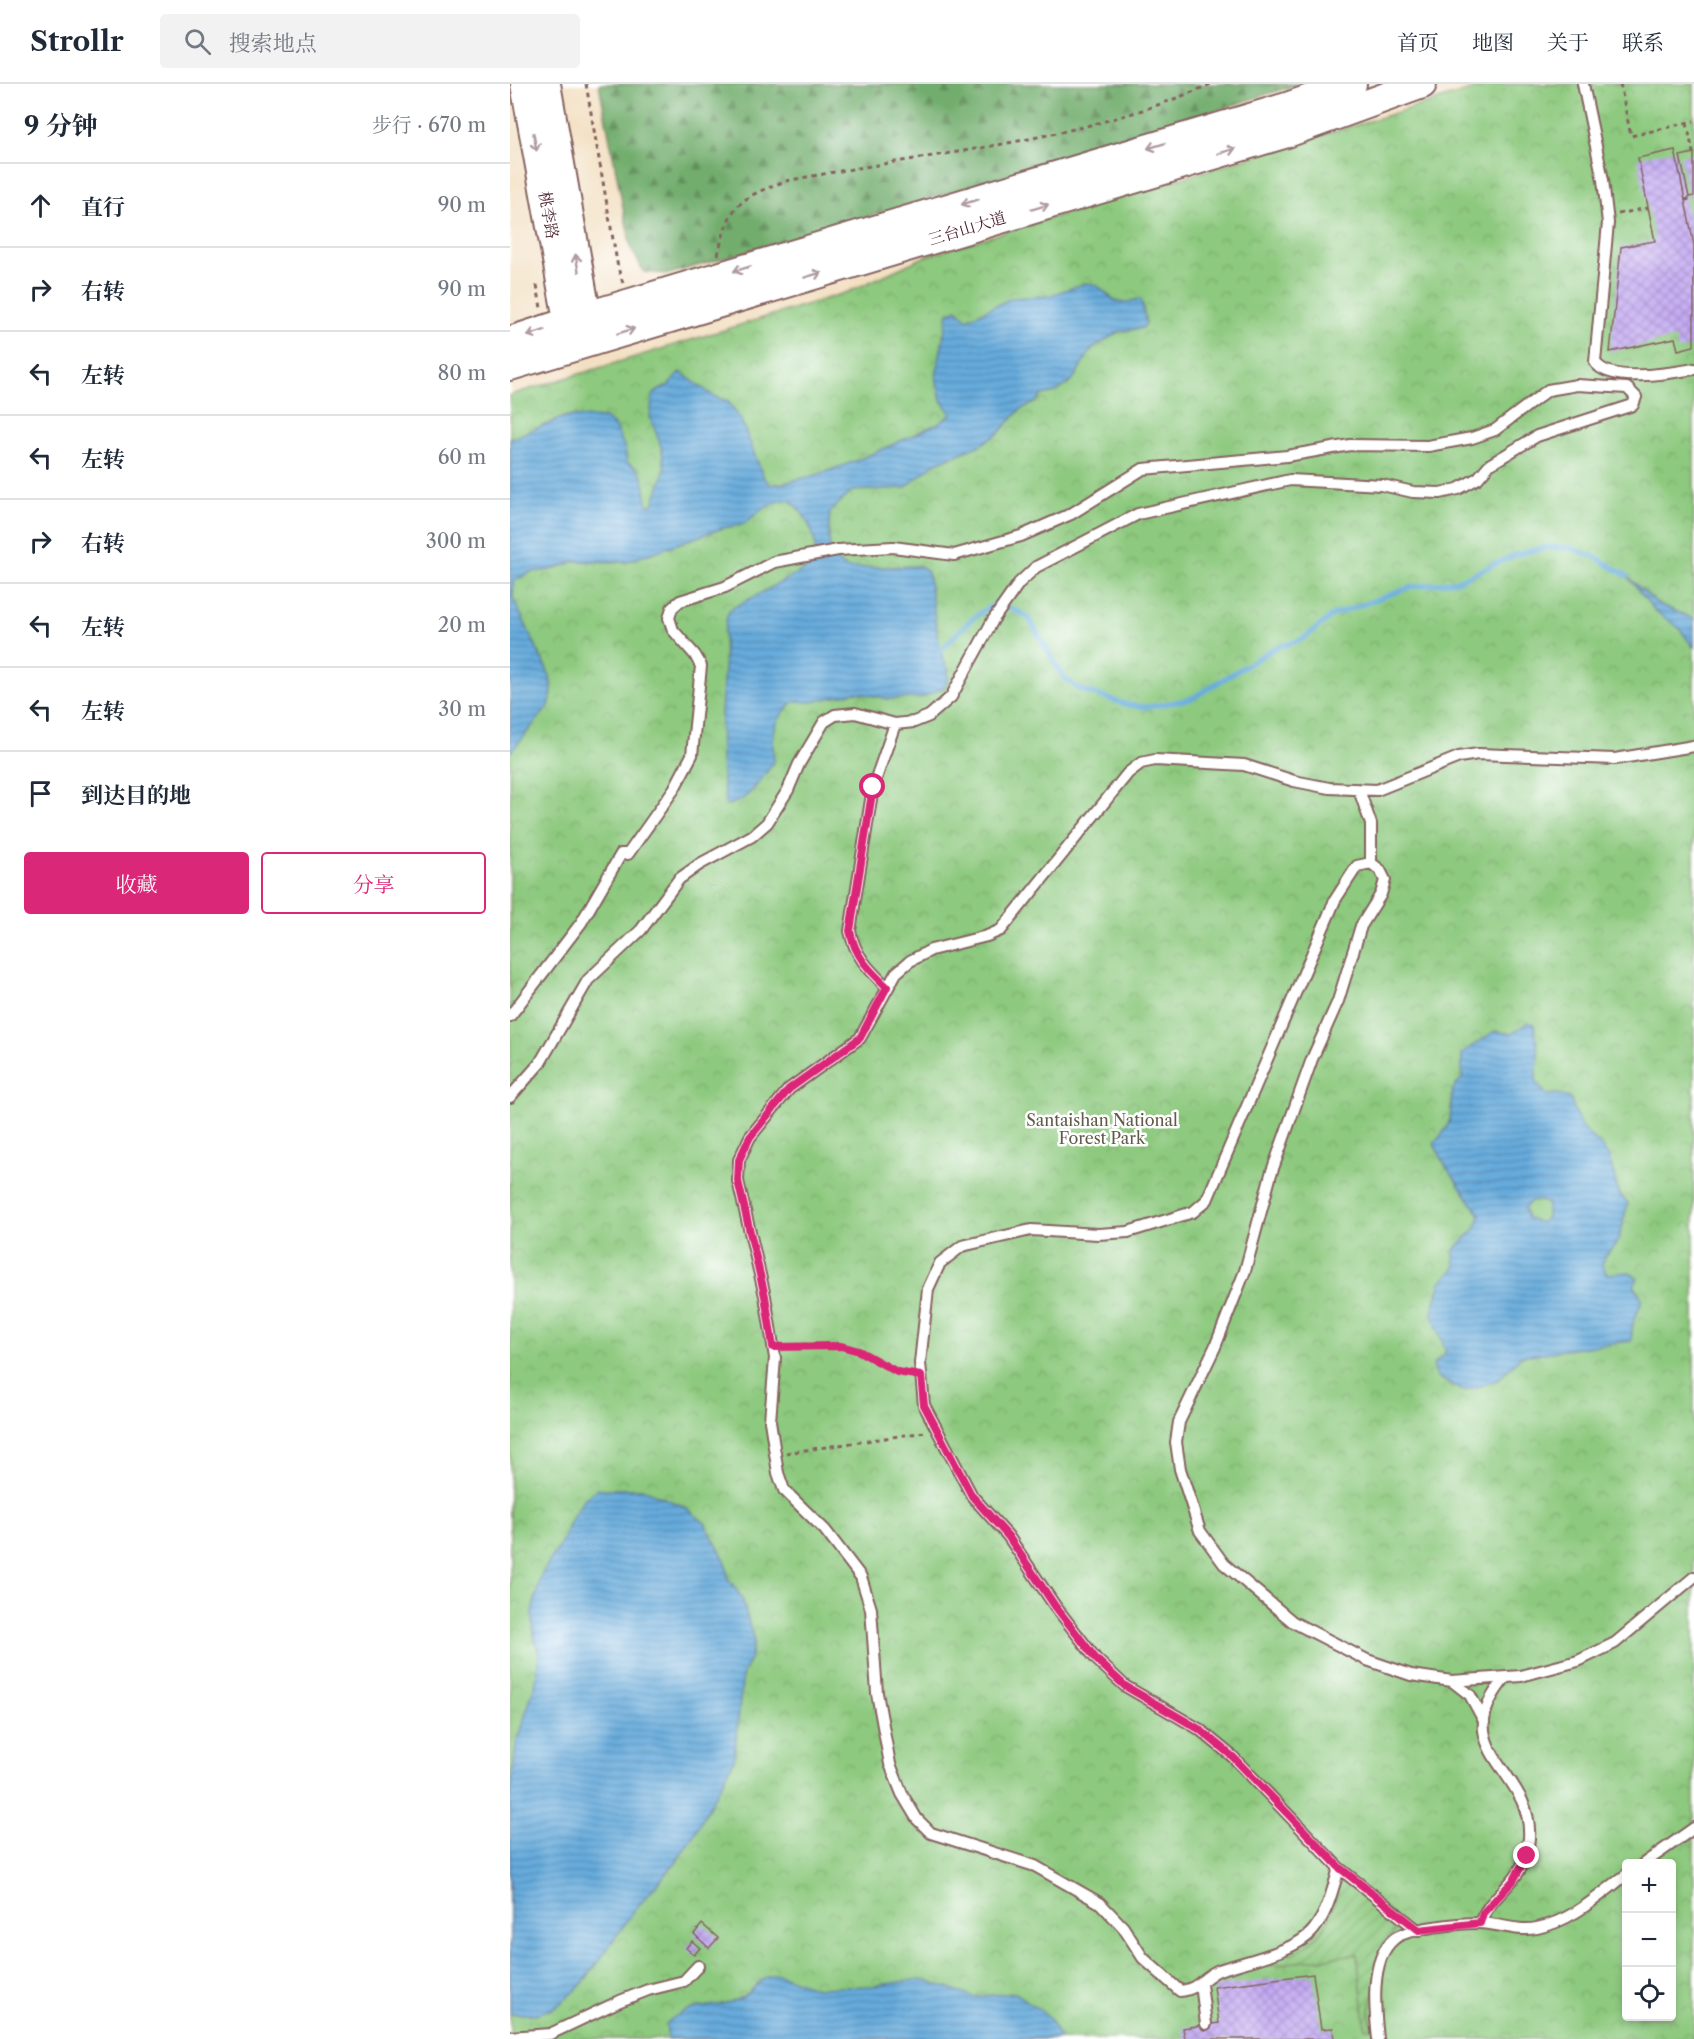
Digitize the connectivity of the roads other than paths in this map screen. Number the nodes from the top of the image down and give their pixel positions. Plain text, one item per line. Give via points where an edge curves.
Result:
1 (525, 84) edge
2 (546, 84) edge
3 (1352, 84) edge
4 (1422, 84) edge
5 (1582, 84) edge
6 (580, 331) junction
7 (510, 341) edge
8 (510, 366) edge
9 (1694, 369) edge
10 (895, 724) junction
11 (1694, 747) edge
12 (1359, 790) junction
13 (1371, 863) junction
14 (887, 987) junction
15 (510, 1016) edge
16 (510, 1097) edge
17 (1694, 1577) edge
18 (1506, 1677) junction
19 (1452, 1681) junction
20 (1484, 1719) junction
21 (1694, 1828) edge
22 (1649, 1859) edge
23 (1340, 1868) junction
24 (1622, 1878) edge
25 (1480, 1923) junction
26 (1419, 1930) junction
27 (698, 1966) dead end
28 (1201, 1984) junction
29 (1206, 2024) dead end
30 (510, 2037) edge
31 (1378, 2039) edge

1 -> 6 main road, 桃李路
6 -> 2 main road, 桃李路
3 -> 6 main road, 三台山大道 via 1287,107 630,303
6 -> 4 main road, 三台山大道 via 1287,133
5 - 9 lane via 1608,216 1595,362 1604,371 1620,376
6 -> 7 main road, 三台山大道
6 - 8 main road, 三台山大道
10 - 14 lane via 873,787 850,931 862,961
10 - 15 lane via 929,716 951,697 1003,605 1018,583 1036,567 1138,514 1290,480 1382,484 1413,492 1458,489 1537,436 1633,405 1636,397 1627,388 1577,385 1548,390 1495,430 1472,438 1428,446 1350,445 1287,456 1143,469 1071,514 1021,536 954,555 893,548 812,554 774,562 725,587 680,601 669,618 673,630 701,666 692,755 674,789 628,854 621,855 581,923
10 - 16 lane via 855,713 835,715 824,722 767,823 680,879 642,930 588,980 540,1063
11 - 12 lane via 1615,759 1478,754 1459,757 1377,790
12 - 13 lane via 1371,824
12 - 14 lane via 1294,781 1244,765 1155,760 1141,763 1128,773 1001,930 931,950 910,961
13 - 19 lane via 1385,880 1381,894 1361,926 1338,1001 1312,1059 1271,1174 1245,1271 1179,1422 1176,1442 1180,1469 1200,1530 1224,1564 1304,1628 1367,1660 1412,1676
13 - 23 lane via 1358,866 1335,900 1207,1200 1193,1212 1128,1232 1031,1230 962,1246 940,1263 928,1289 922,1333 924,1405 936,1431 972,1496 1008,1536 1096,1659 1125,1686 1199,1729 1233,1757
14 - 28 lane via 860,1038 789,1089 750,1137 739,1160 738,1181 773,1347 770,1421 783,1490 825,1530 861,1577 871,1609 878,1693 890,1764 916,1819 932,1833 1035,1866 1100,1903 1112,1913 1143,1958 1180,1991
17 - 18 lane via 1615,1643 1578,1661
18 - 19 lane
18 - 20 lane via 1493,1692
19 - 20 lane via 1470,1695
20 - 25 lane via 1491,1756 1525,1803 1529,1837 1527,1856 1513,1881 1483,1913
21 - 22 lane
23 - 26 lane
23 - 28 lane via 1315,1928 1301,1941 1212,1973
24 - 25 lane via 1568,1918 1535,1928
25 - 26 lane
26 - 31 lane via 1394,1938 1381,1963 1374,1994
27 - 30 lane via 684,1981 620,2001 550,2034
28 - 29 lane

